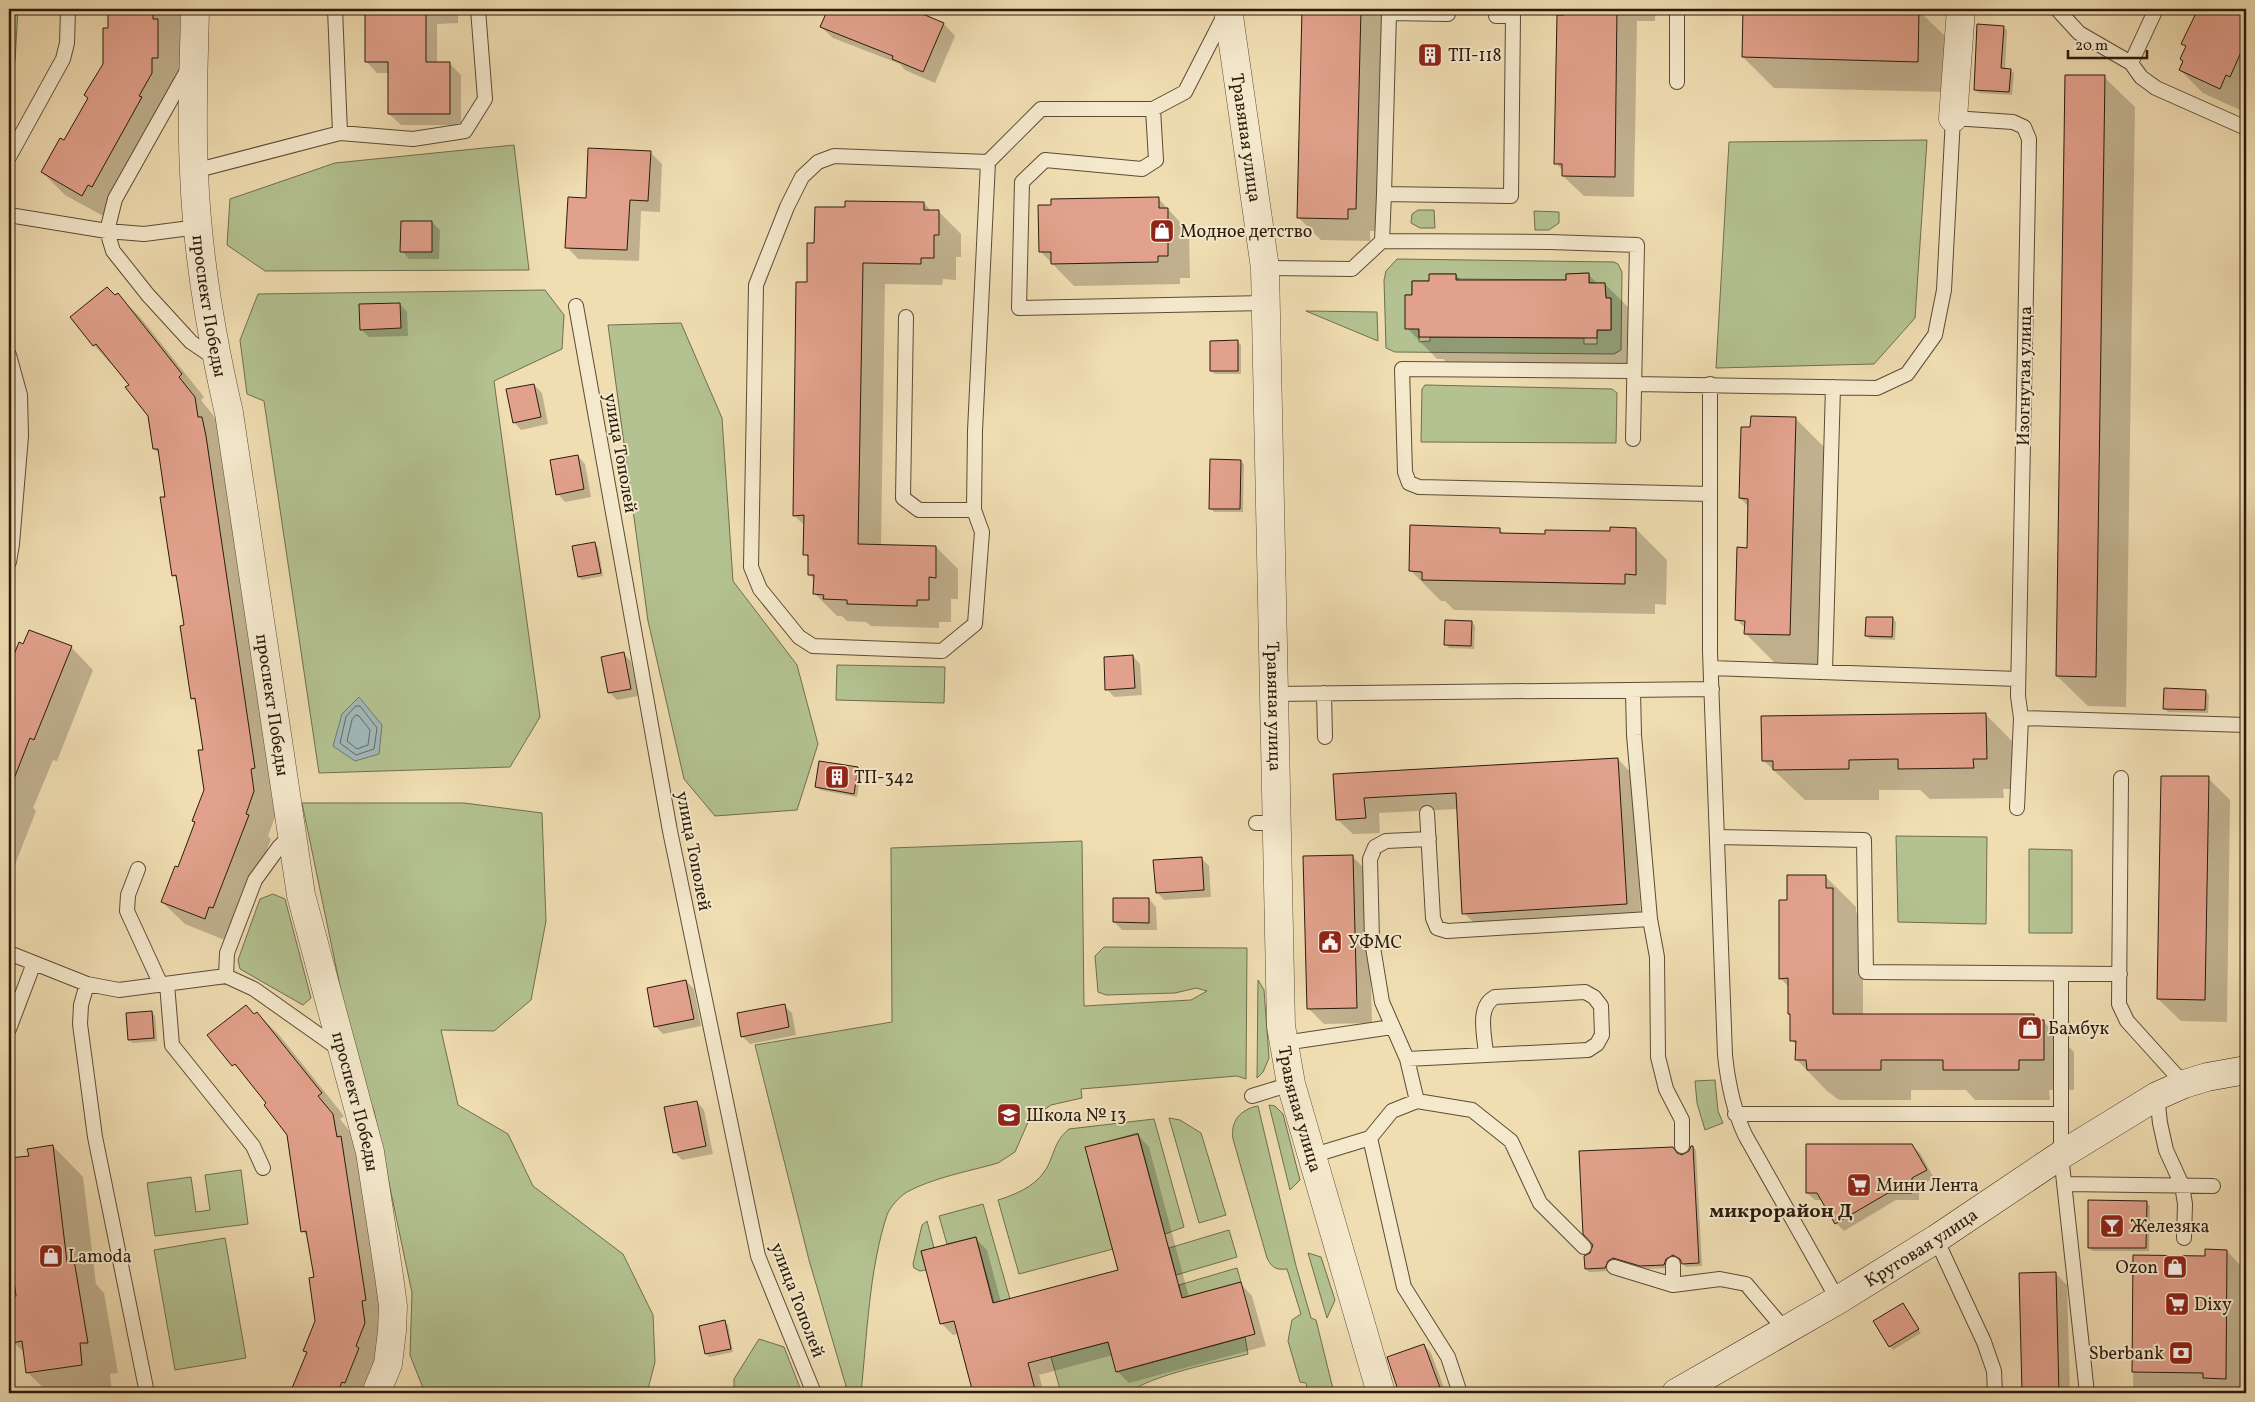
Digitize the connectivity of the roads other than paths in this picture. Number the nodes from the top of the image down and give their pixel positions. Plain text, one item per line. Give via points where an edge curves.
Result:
1 (68, 9) edge
2 (195, 9) edge
3 (335, 9) edge
4 (478, 9) edge
5 (1228, 9) edge
6 (1677, 9) edge
7 (1960, 9) edge
8 (2057, 9) edge
9 (2156, 9) edge
10 (1448, 14) dead end
11 (1496, 16) dead end
12 (194, 58) junction
13 (2130, 63) junction
14 (1677, 82) dead end
15 (1153, 109) junction
16 (1953, 118) junction
17 (2244, 122) edge
18 (340, 133) junction
19 (9, 157) edge
20 (988, 162) junction
21 (194, 171) junction
22 (1384, 194) junction
23 (9, 215) edge
24 (198, 227) junction
25 (107, 231) junction
26 (1382, 241) junction
27 (1265, 268) junction
28 (1265, 304) junction
29 (576, 306) dead end
30 (906, 317) dead end
31 (9, 355) edge
32 (216, 360) junction
33 (1635, 377) junction
34 (1710, 384) junction
35 (1833, 387) junction
36 (1633, 439) dead end
37 (1710, 494) junction
38 (974, 510) junction
39 (9, 562) edge
40 (1711, 668) junction
41 (1825, 671) junction
42 (2018, 679) junction
43 (1712, 689) junction
44 (1633, 691) junction
45 (1324, 693) junction
46 (1274, 694) junction
47 (2021, 718) junction
48 (2246, 725) edge
49 (1325, 737) dead end
50 (2120, 778) dead end
51 (2017, 808) dead end
52 (1427, 813) dead end
53 (292, 836) junction
54 (1717, 837) junction
55 (1429, 839) junction
56 (138, 869) dead end
57 (1650, 919) junction
58 (9, 953) edge
59 (34, 964) junction
60 (2061, 974) junction
61 (2120, 974) junction
62 (226, 976) junction
63 (87, 984) junction
64 (164, 984) junction
65 (1392, 1027) junction
66 (9, 1030) edge
67 (1284, 1043) junction
68 (343, 1051) junction
69 (1486, 1055) junction
70 (1406, 1060) junction
71 (2246, 1070) edge
72 (1291, 1084) junction
73 (2184, 1084) junction
74 (1252, 1096) dead end
75 (2157, 1096) junction
76 (1417, 1100) junction
77 (1735, 1114) junction
78 (2061, 1114) junction
79 (1370, 1138) junction
80 (1682, 1146) dead end
81 (1311, 1156) junction
82 (2061, 1156) junction
83 (263, 1168) dead end
84 (2064, 1184) junction
85 (2182, 1185) junction
86 (2213, 1186) dead end
87 (2184, 1238) dead end
88 (1936, 1239) junction
89 (1584, 1247) dead end
90 (1673, 1264) dead end
91 (1614, 1267) dead end
92 (1673, 1285) junction
93 (1838, 1300) junction
94 (1785, 1330) junction
95 (144, 1393) edge
96 (376, 1393) edge
97 (814, 1393) edge
98 (1382, 1393) edge
99 (1460, 1393) edge
100 (1676, 1393) edge
101 (1995, 1393) edge
102 (2087, 1393) edge

1 - 19 lane via 68,43 64,59
2 - 12 street, проспект Победы
3 - 18 lane
4 - 18 lane via 485,98 465,131 414,139
5 - 15 lane via 1185,92
5 - 27 street, Травяная улица
6 - 14 lane
7 - 16 street
8 - 13 lane via 2079,33
9 - 13 lane
10 - 22 lane via 1389,13
11 - 22 lane via 1513,16 1510,196
12 - 21 street, проспект Победы
12 - 25 lane via 115,199
13 - 17 lane via 2156,88
15 - 20 lane via 1041,109
15 - 28 lane via 1156,160 1142,170 1045,160 1022,182 1019,308
16 - 35 lane via 1944,290 1935,335 1907,374 1877,388
16 - 42 lane, Изогнутая улица via 2013,122 2024,126 2029,139
18 - 21 lane
20 - 38 lane
20 - 38 lane via 834,156 818,162 802,177 756,285 751,567 760,589 799,637 813,646 942,651 976,624 982,532
21 - 24 street, проспект Победы
22 - 26 lane
23 - 25 lane
24 - 25 lane via 144,234
24 - 32 street, проспект Победы
25 - 32 lane via 113,251 148,295 191,342
26 - 27 lane via 1352,269
26 - 33 lane via 1637,245
27 - 28 street, Травяная улица
28 - 46 street, Травяная улица
29 - 97 lane, улица Тополей via 671,839 758,1256
30 - 38 lane via 903,498 919,510
31 - 39 lane via 20,395 21,436
32 - 53 street, проспект Победы via 229,413
33 - 34 lane
33 - 36 lane
33 - 37 lane via 1402,369 1405,472 1409,483 1419,487
34 - 35 lane
34 - 37 lane
35 - 41 lane
37 - 40 lane
40 - 41 lane
40 - 43 lane
41 - 42 lane
42 - 47 lane, Изогнутая улица
43 - 44 lane
43 - 54 lane
44 - 45 lane
44 - 57 lane
45 - 46 lane
45 - 49 lane
46 - 67 street, Травяная улица via 1267,823
47 - 48 lane
47 - 51 lane, Изогнутая улица
50 - 61 lane
52 - 55 lane
53 - 62 lane via 279,847 255,880 227,953
53 - 68 street, проспект Победы via 302,895
54 - 60 lane via 1864,840 1866,972
54 - 77 lane via 1725,1055
55 - 57 lane via 1437,928 1448,931
55 - 65 lane via 1386,841 1375,847 1370,859 1372,941 1382,1002
56 - 64 lane via 128,895 127,911
57 - 80 lane via 1657,957 1658,1057 1666,1089 1682,1120
58 - 59 lane
59 - 63 lane
59 - 66 lane
60 - 61 lane
60 - 78 lane
61 - 73 lane via 2120,1004 2127,1021
62 - 64 lane
62 - 68 lane via 254,990
63 - 64 lane via 119,990
63 - 95 lane via 80,1024 95,1137
64 - 83 lane via 172,1045 253,1146
65 - 67 lane
65 - 70 lane
67 - 72 street, Травяная улица
68 - 96 street, проспект Победы via 370,1152 394,1306 388,1364
69 - 69 lane via 1483,1010 1495,997 1585,992 1601,1006 1602,1035 1588,1050
69 - 70 lane
70 - 76 lane
71 - 73 street, Круговая улица
72 - 74 lane
72 - 81 street, Травяная улица
73 - 75 street, Круговая улица
75 - 82 street, Круговая улица
75 - 85 lane via 2166,1150
76 - 79 lane via 1392,1111
76 - 89 lane via 1472,1110 1511,1140 1540,1204
77 - 78 lane
77 - 93 lane
78 - 82 lane
79 - 81 lane
79 - 99 lane via 1404,1287 1448,1357
81 - 98 street, Травяная улица
82 - 84 lane
82 - 88 street, Круговая улица
84 - 85 lane
84 - 102 lane
85 - 86 lane
85 - 87 lane
88 - 93 street, Круговая улица
88 - 101 lane via 1984,1342 1994,1372
90 - 92 lane
91 - 92 lane
92 - 94 lane via 1720,1279 1746,1284
93 - 94 street, Круговая улица
94 - 100 street, Круговая улица

